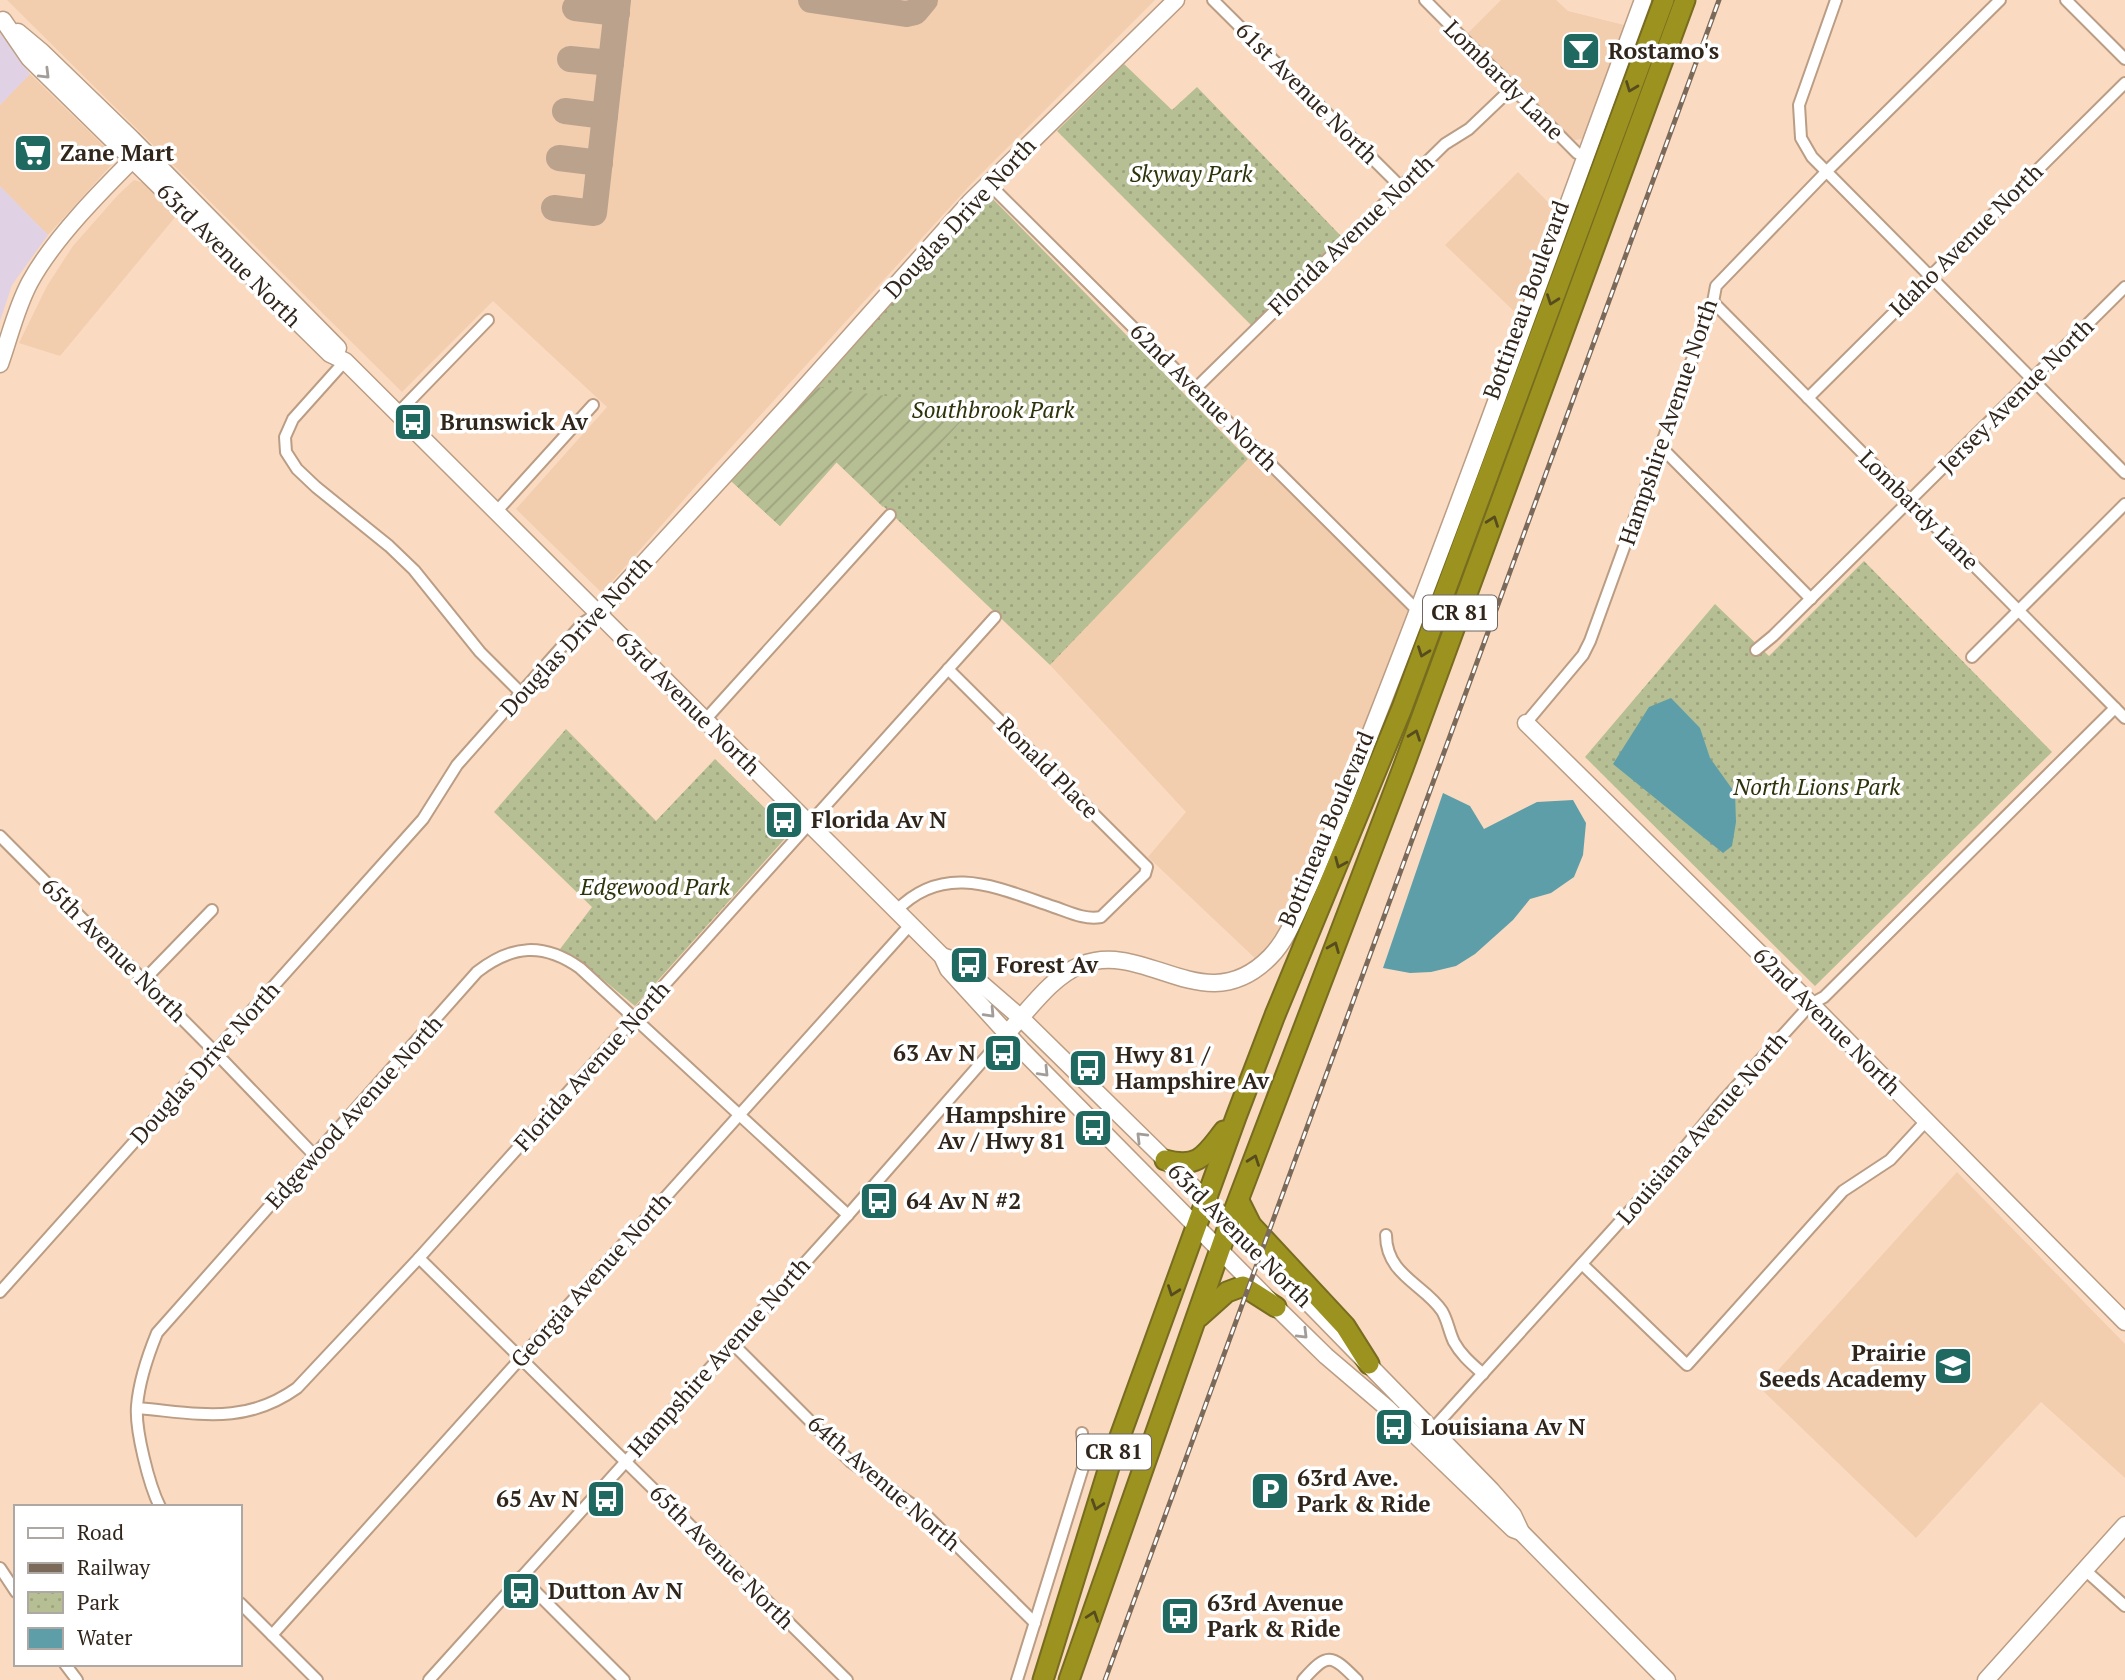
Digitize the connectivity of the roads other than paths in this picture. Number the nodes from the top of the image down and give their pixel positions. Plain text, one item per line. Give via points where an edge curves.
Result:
1 (1176, 0) edge
2 (1213, 0) edge
3 (1424, 0) edge
4 (1643, 0) edge
5 (1664, 0) edge
6 (1685, 0) edge
7 (1836, 0) edge
8 (2000, 0) edge
9 (2066, 0) edge
10 (2, 19) edge
11 (2125, 59) edge
12 (2125, 83) edge
13 (1512, 88) junction
14 (137, 155) junction
15 (1585, 156) junction
16 (1826, 172) junction
17 (989, 184) junction
18 (1400, 186) junction
19 (1930, 276) junction
20 (2125, 287) edge
21 (1713, 302) junction
22 (488, 320) dead end
23 (345, 361) junction
24 (0, 364) edge
25 (2032, 379) junction
26 (1195, 389) junction
27 (1808, 398) junction
28 (593, 405) dead end
29 (397, 414) junction
30 (1661, 447) junction
31 (2125, 473) edge
32 (1910, 501) junction
33 (2125, 504) edge
34 (496, 512) junction
35 (890, 514) dead end
36 (1811, 599) junction
37 (1418, 611) junction
38 (2018, 611) junction
39 (597, 614) junction
40 (995, 617) dead end
41 (1756, 650) dead end
42 (1972, 657) dead end
43 (948, 669) junction
44 (521, 694) junction
45 (2115, 708) junction
46 (2125, 718) edge
47 (705, 720) junction
48 (1526, 723) joint
49 (809, 825) junction
50 (0, 836) edge
51 (212, 910) dead end
52 (896, 911) junction
53 (910, 925) junction
54 (942, 956) junction
55 (144, 981) junction
56 (1811, 1004) junction
57 (1021, 1018) junction
58 (635, 1019) junction
59 (1008, 1032) junction
60 (215, 1052) junction
61 (739, 1115) junction
62 (1236, 1116) junction
63 (1926, 1121) junction
64 (315, 1156) junction
65 (1165, 1160) junction
66 (1239, 1201) junction
67 (1207, 1202) junction
68 (848, 1215) junction
69 (1229, 1224) junction
70 (1197, 1227) junction
71 (1386, 1235) dead end
72 (1220, 1251) junction
73 (419, 1258) junction
74 (1582, 1264) junction
75 (0, 1292) edge
76 (1276, 1307) junction
77 (1196, 1320) junction
78 (2125, 1322) edge
79 (732, 1343) junction
80 (521, 1358) junction
81 (1369, 1364) junction
82 (1483, 1374) junction
83 (137, 1408) junction
84 (1082, 1433) dead end
85 (1427, 1436) junction
86 (626, 1462) junction
87 (159, 1505) edge
88 (2125, 1525) edge
89 (0, 1568) edge
90 (2085, 1570) junction
91 (521, 1577) junction
92 (14, 1589) edge
93 (242, 1605) edge
94 (2125, 1606) edge
95 (1035, 1623) junction
96 (272, 1635) junction
97 (317, 1680) edge
98 (429, 1680) edge
99 (624, 1680) edge
100 (846, 1680) edge
101 (1017, 1680) edge
102 (1043, 1680) edge
103 (1069, 1680) edge
104 (1303, 1680) edge
105 (1357, 1680) edge
106 (1667, 1680) edge
107 (1986, 1680) edge

1 - 17 street, Douglas Drive North
2 - 18 street, 61st Avenue North
3 - 13 street, Lombardy Lane
4 - 15 street
5 -> 62 highway, Bottineau Boulevard / CR 81 via 1402,708
66 -> 6 highway, Bottineau Boulevard / CR 81
7 - 16 street via 1799,105 1801,138
8 - 16 street, Hampshire Avenue North
9 - 11 street
10 - 14 street, 63rd Avenue North via 42,52
12 - 19 street, Idaho Avenue North
13 - 15 street, Lombardy Lane
13 - 18 street, Florida Avenue North
14 - 23 street, 63rd Avenue North via 286,292 340,349
14 - 24 street via 45,258 18,307
15 - 37 street
16 - 19 street
16 - 21 street, Hampshire Avenue North via 1716,286
17 - 26 street, 62nd Avenue North
17 - 39 street, Douglas Drive North
18 - 26 street, Florida Avenue North
19 - 25 street
19 - 27 street, Idaho Avenue North
20 - 25 street, Jersey Avenue North
21 - 27 street, Lombardy Lane
21 - 30 street, Hampshire Avenue North
22 - 29 street
23 - 29 street, 63rd Avenue North
23 - 44 street via 293,419 285,437 286,452 316,487 414,570 480,652
25 - 31 street
25 - 32 street, Jersey Avenue North
26 - 37 street, 62nd Avenue North
27 - 32 street, Lombardy Lane
28 - 34 street
29 - 34 street, 63rd Avenue North
30 - 36 street
30 - 48 street, Hampshire Avenue North via 1590,641
32 - 36 street, Jersey Avenue North
32 - 38 street, Lombardy Lane
33 - 38 street
34 - 39 street, 63rd Avenue North
35 - 47 street
36 - 41 street, Jersey Avenue North
37 - 57 street via 1328,844 1288,932 1271,956 1239,978 1208,983 1128,963 1090,962 1063,975
38 - 42 street
38 - 45 street, Lombardy Lane
39 - 44 street, Douglas Drive North via 583,623
39 - 47 street, 63rd Avenue North
40 - 43 street, Florida Avenue North
43 - 49 street, Florida Avenue North
43 - 52 street, Ronald Place via 1147,867 1106,915 1092,919 976,883 928,888 915,893
44 - 60 street, Douglas Drive North via 457,765 424,819
45 - 46 street, Lombardy Lane
45 - 56 street, Louisiana Avenue North via 1824,997
47 - 49 street, 63rd Avenue North
48 - 56 street, 62nd Avenue North
49 - 52 street, 63rd Avenue North
49 - 58 street, Florida Avenue North
50 - 55 street, 65th Avenue North
51 - 55 street
52 - 53 street, 63rd Avenue North
53 - 54 street, 63rd Avenue North
53 - 61 street, Georgia Avenue North
54 - 57 street, 63rd Avenue North via 954,960
54 -> 59 street, 63rd Avenue North
55 - 60 street, 65th Avenue North
56 - 63 street, 62nd Avenue North
56 - 74 street, Louisiana Avenue North
57 - 59 street
65 -> 57 street, 63rd Avenue North
58 - 61 street
58 - 64 street, Edgewood Avenue North via 565,958 535,950 504,956 477,972
58 - 73 street, Florida Avenue North
59 - 68 street, Hampshire Avenue North
59 -> 70 street, 63rd Avenue North
60 - 64 street, 65th Avenue North
60 - 75 street, Douglas Drive North
61 - 68 street
61 - 80 street, Georgia Avenue North
62 - 65 highway via 1199,1159 1181,1164
62 - 67 highway, Bottineau Boulevard / CR 81
63 - 74 street via 1890,1160 1843,1191 1687,1365
63 - 78 street, 62nd Avenue North
64 - 83 street, Edgewood Avenue North via 157,1333
65 - 67 street, 63rd Avenue North
66 - 69 highway, Bottineau Boulevard / CR 81
66 - 81 highway via 1251,1225 1345,1326
67 - 69 street, 63rd Avenue North
67 - 70 highway, Bottineau Boulevard / CR 81
68 - 79 street, Hampshire Avenue North
69 - 72 highway, Bottineau Boulevard / CR 81
69 - 81 street, 63rd Avenue North
70 - 72 street, 63rd Avenue North
70 -> 102 highway, Bottineau Boulevard / CR 81 via 1110,1464
71 - 82 street via 1386,1250 1413,1285 1440,1308 1463,1356
72 - 76 street, 63rd Avenue North
72 - 77 highway, Bottineau Boulevard / CR 81
73 - 80 street, 65th Avenue North
73 - 83 street, Florida Avenue North via 312,1373 279,1401 240,1414
74 - 82 street, Louisiana Avenue North
76 - 77 highway via 1243,1286 1227,1292
76 -> 85 street, 63rd Avenue North via 1326,1356
103 -> 77 highway, Bottineau Boulevard / CR 81
79 - 86 street, Hampshire Avenue North
79 - 95 street, 64th Avenue North via 851,1462 923,1512
80 - 86 street, 65th Avenue North
80 - 96 street, Georgia Avenue North
81 - 85 street, 63rd Avenue North
82 - 85 street, Louisiana Avenue North
83 - 87 street
84 - 95 street via 1085,1461
85 - 106 street, 63rd Avenue North via 1513,1529
86 - 91 street, Hampshire Avenue North
86 - 100 street, 65th Avenue North
88 - 90 street
89 - 92 street
90 - 94 street
90 - 107 street
91 - 98 street, Hampshire Avenue North
91 - 99 street
93 - 96 street
95 - 101 street
96 - 97 street
104 - 105 street via 1328,1658

